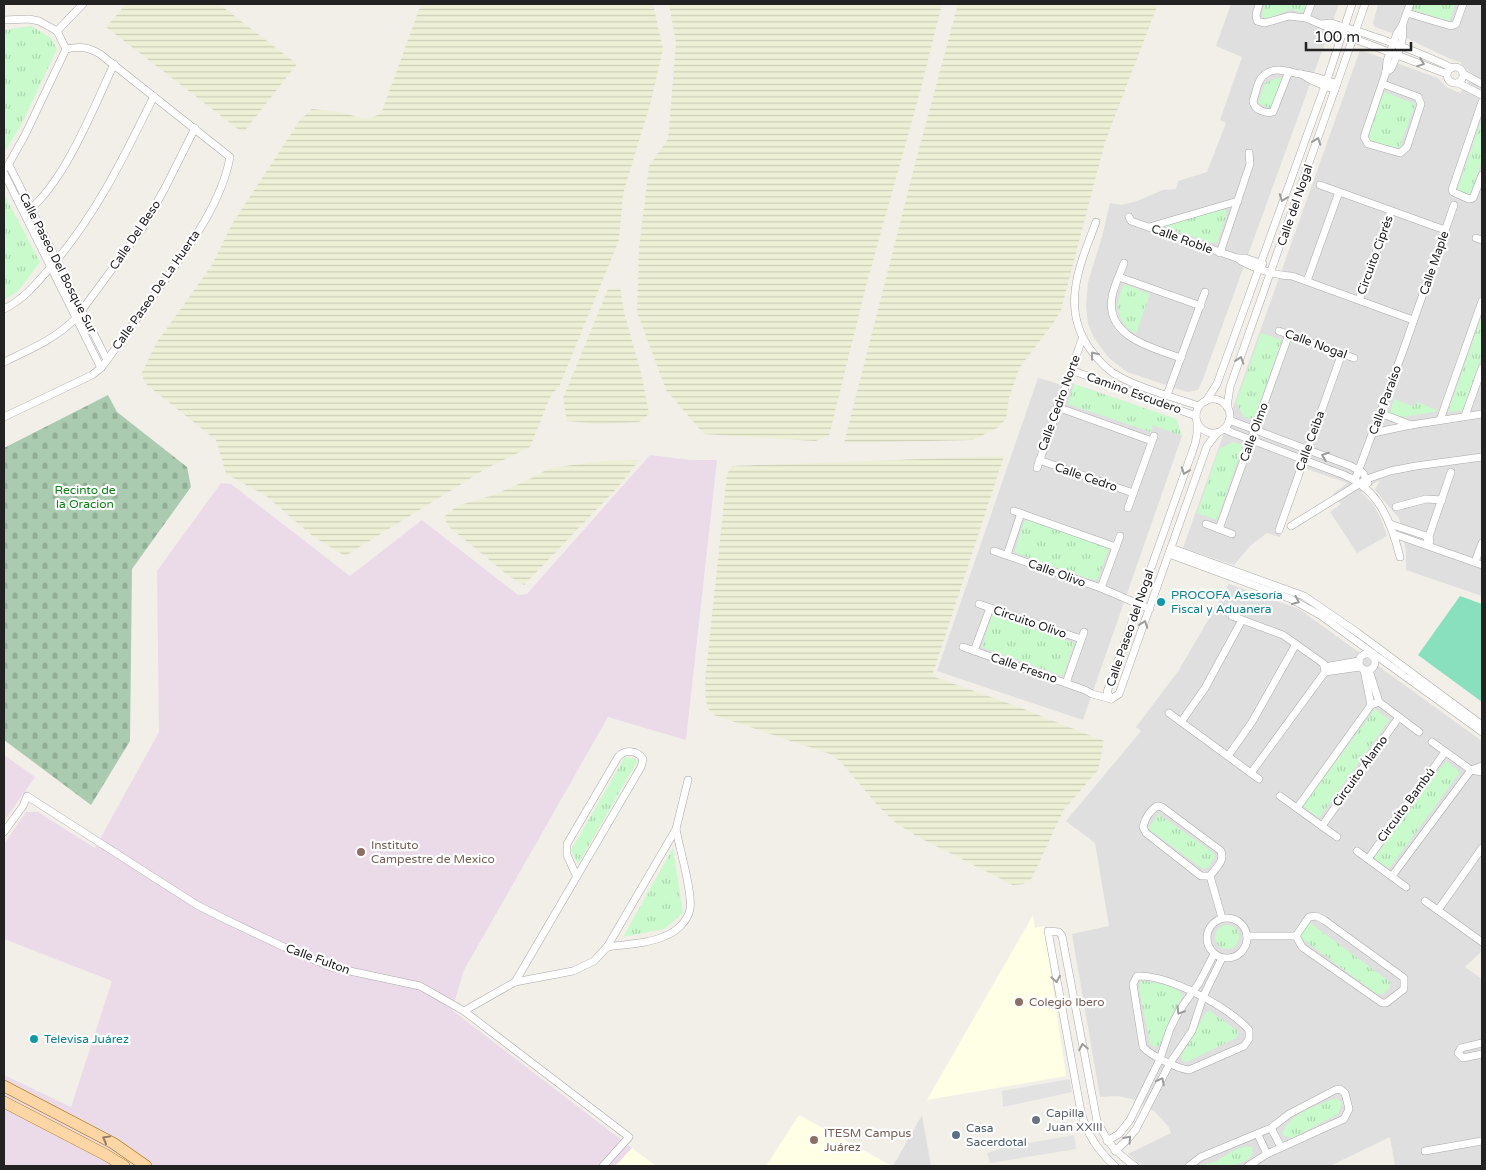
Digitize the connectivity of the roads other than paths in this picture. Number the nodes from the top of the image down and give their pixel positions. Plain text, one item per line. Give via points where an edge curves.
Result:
1 (83, 4) edge
2 (1259, 4) edge
3 (1311, 4) edge
4 (1352, 4) edge
5 (1366, 4) edge
6 (1410, 4) edge
7 (1463, 4) edge
8 (1407, 13) junction
9 (1306, 18) junction
10 (4, 20) edge
11 (1344, 31) junction
12 (57, 32) junction
13 (1355, 35) junction
14 (1397, 44) junction
15 (66, 49) junction
16 (1393, 53) junction
17 (114, 64) junction
18 (1452, 68) junction
19 (1289, 71) junction
20 (1447, 74) junction
21 (1464, 74) junction
22 (1325, 83) junction
23 (1458, 83) junction
24 (1383, 84) junction
25 (1482, 84) edge
26 (1336, 87) junction
27 (1482, 95) edge
28 (154, 96) junction
29 (1482, 102) edge
30 (195, 128) junction
31 (1249, 153) dead end
32 (9, 165) junction
33 (4, 173) edge
34 (1482, 175) edge
35 (1320, 185) dead end
36 (1339, 192) junction
37 (1238, 201) junction
38 (1454, 205) dead end
39 (31, 208) junction
40 (1391, 210) junction
41 (24, 214) junction
42 (1129, 217) dead end
43 (1096, 222) dead end
44 (1149, 228) junction
45 (1445, 230) junction
46 (1220, 253) junction
47 (57, 261) junction
48 (1124, 263) dead end
49 (1259, 265) junction
50 (51, 267) junction
51 (1272, 269) junction
52 (1119, 276) junction
53 (1307, 281) junction
54 (1205, 292) dead end
55 (1359, 300) junction
56 (1482, 300) edge
57 (1200, 306) junction
58 (4, 309) edge
59 (81, 310) junction
60 (76, 318) junction
61 (1413, 320) junction
62 (1279, 330) dead end
63 (1289, 334) junction
64 (1082, 339) junction
65 (1342, 353) junction
66 (1181, 358) junction
67 (1354, 358) dead end
68 (107, 360) junction
69 (4, 362) edge
70 (101, 368) junction
71 (1482, 368) edge
72 (1072, 370) junction
73 (1167, 395) junction
74 (1206, 401) junction
75 (1199, 406) junction
76 (1057, 407) junction
77 (1227, 407) junction
78 (1380, 413) junction
79 (1482, 414) edge
80 (1196, 416) junction
81 (1465, 416) junction
82 (4, 417) edge
83 (1229, 420) junction
84 (1440, 420) junction
85 (1197, 424) junction
86 (1411, 425) junction
87 (1224, 428) junction
88 (1255, 429) junction
89 (1218, 433) junction
90 (1373, 433) junction
91 (1251, 439) junction
92 (1308, 449) junction
93 (1482, 457) edge
94 (1304, 460) junction
95 (1038, 464) joint
96 (1359, 470) junction
97 (1452, 472) dead end
98 (1361, 481) junction
99 (1133, 493) junction
100 (1442, 500) junction
101 (1396, 507) dead end
102 (1128, 508) dead end
103 (1206, 524) dead end
104 (1390, 524) junction
105 (1290, 526) dead end
106 (1219, 529) junction
107 (1279, 530) dead end
108 (1232, 534) dead end
109 (1394, 534) junction
110 (1120, 536) dead end
111 (1429, 537) junction
112 (1482, 543) edge
113 (1429, 546) junction
114 (1116, 548) junction
115 (994, 550) dead end
116 (1170, 551) junction
117 (1007, 555) junction
118 (1400, 557) dead end
119 (1479, 563) edge
120 (1259, 583) junction
121 (1101, 588) junction
122 (1138, 602) junction
123 (979, 604) dead end
124 (1151, 606) junction
125 (990, 608) junction
126 (1232, 616) dead end
127 (1242, 620) junction
128 (1358, 633) junction
129 (1360, 643) junction
130 (1296, 644) junction
131 (964, 647) dead end
132 (974, 651) junction
133 (1384, 660) junction
134 (1375, 661) junction
135 (1396, 661) junction
136 (1363, 664) junction
137 (1324, 670) junction
138 (1066, 683) junction
139 (1109, 695) junction
140 (1375, 703) junction
141 (1169, 713) dead end
142 (1399, 717) junction
143 (1181, 722) junction
144 (1482, 724) edge
145 (1419, 732) dead end
146 (1482, 732) edge
147 (1432, 742) dead end
148 (1445, 752) junction
149 (1228, 756) junction
150 (1482, 766) edge
151 (1471, 770) junction
152 (1482, 772) edge
153 (1251, 773) junction
154 (1259, 779) dead end
155 (688, 780) dead end
156 (1280, 796) dead end
157 (35, 801) junction
158 (24, 806) junction
159 (1297, 808) junction
160 (1322, 826) junction
161 (676, 829) junction
162 (4, 832) edge
163 (1338, 837) dead end
164 (1482, 848) edge
165 (1357, 851) dead end
166 (1368, 859) junction
167 (576, 874) junction
168 (1210, 876) junction
169 (1392, 876) junction
170 (1406, 887) dead end
171 (1425, 901) dead end
172 (1438, 910) junction
173 (1222, 918) junction
174 (1248, 936) junction
175 (1296, 936) junction
176 (1482, 942) edge
177 (607, 947) junction
178 (1214, 954) junction
179 (1222, 958) junction
180 (515, 982) junction
181 (1193, 992) junction
182 (1203, 997) junction
183 (464, 1011) junction
184 (1482, 1043) edge
185 (1482, 1054) edge
186 (1160, 1059) junction
187 (1170, 1063) junction
188 (1088, 1070) junction
189 (1073, 1072) junction
190 (4, 1086) edge
191 (4, 1092) edge
192 (24, 1096) junction
193 (4, 1102) edge
194 (14, 1108) junction
195 (1094, 1110) junction
196 (1133, 1111) junction
197 (1081, 1112) junction
198 (55, 1113) junction
199 (1143, 1117) junction
200 (1271, 1128) junction
201 (1258, 1135) junction
202 (1482, 1140) edge
203 (1107, 1141) junction
204 (1281, 1147) junction
205 (1115, 1151) junction
206 (1425, 1151) dead end
207 (1267, 1154) junction
208 (124, 1166) edge
209 (146, 1166) edge
210 (603, 1166) edge
211 (1115, 1166) edge
212 (1135, 1166) edge
213 (1189, 1166) edge
214 (1248, 1166) edge

1 - 12 street
2 - 9 street via 1257,21 1264,23 1289,16
3 - 9 street
4 - 11 street, Calle del Nogal
5 - 13 street, Calle del Nogal
6 - 8 street
7 - 8 street via 1456,24 1451,26
8 - 14 street via 1402,26 1403,35
9 - 11 street via 1322,24 1331,23
10 - 12 street via 34,19
11 - 13 street
11 - 22 street, Calle del Nogal
12 - 15 street
13 - 14 street
13 - 16 street
13 - 26 street, Calle del Nogal
14 - 16 street
14 - 18 street
15 - 17 street, Calle Paseo De La Huerta via 88,48
15 - 32 street
16 -> 20 street
16 - 24 street via 1387,61
17 - 28 street, Calle Paseo De La Huerta
17 - 39 street via 65,163
18 - 20 street
18 - 21 street via 1460,68
19 - 19 street via 1278,69 1262,78 1253,101 1257,109 1274,112
19 - 22 street via 1310,74
20 - 23 street via 1450,82
21 - 23 street
21 - 25 street
22 - 26 street
22 -> 49 street, Calle del Nogal
23 - 27 street
24 - 24 street via 1365,140 1368,144 1400,153 1407,147 1421,100
51 -> 26 street, Calle del Nogal
28 - 30 street, Calle Paseo De La Huerta
28 - 47 street via 107,189
29 - 34 street via 1452,190 1455,194 1473,198
30 - 59 street, Calle Del Beso via 144,226
30 - 68 street, Calle Paseo De La Huerta via 230,157 228,170 194,238
31 - 37 street via 1250,164
32 - 33 street
32 - 39 street, Calle Paseo Del Bosque Sur
33 - 41 street, Calle Paseo Del Bosque Sur
35 - 36 street, Circuito Ciprés
36 - 40 street, Circuito Ciprés
36 - 53 street
37 - 44 street
37 - 46 street
38 - 45 street, Calle Maple
39 - 41 street
39 - 47 street, Calle Paseo Del Bosque Sur
40 - 45 street, Circuito Ciprés
40 - 55 street, Circuito Ciprés
41 - 50 street, Calle Paseo Del Bosque Sur
42 - 44 street, Calle Roble via 1131,222
43 - 64 street, Camino Escudero via 1074,291 1074,311
44 - 46 street, Calle Roble
45 - 61 street, Calle Maple
46 - 49 street, Calle Roble via 1245,258
47 - 50 street
47 - 59 street, Calle Paseo Del Bosque Sur
48 - 52 street
49 - 51 street, Calle Roble
49 - 74 street, Calle del Nogal via 1217,384
50 - 58 street via 28,293
50 - 60 street, Calle Paseo Del Bosque Sur
51 - 53 street, Circuito Ciprés
77 -> 51 street, Calle del Nogal via 1230,388
52 - 57 street
52 - 66 street via 1112,302 1118,325 1136,341
53 - 55 street, Circuito Ciprés
54 - 57 street
55 - 61 street, Circuito Ciprés
56 - 84 street
57 - 66 street
59 - 60 street, Calle Del Beso
59 - 68 street, Calle Paseo Del Bosque Sur
60 - 69 street, Calle Del Beso via 56,336
60 - 70 street, Calle Paseo Del Bosque Sur
61 - 78 street, Calle Paraíso
62 - 63 street, Calle Nogal
63 - 65 street, Calle Nogal
63 - 88 street, Calle Olmo
64 - 72 street, Calle Cedro Norte
73 -> 64 street, Camino Escudero via 1113,373
65 - 67 street, Calle Nogal
65 - 92 street, Calle Ceiba
66 - 73 street
68 - 70 street, Calle Paseo De La Huerta
70 - 82 street, Calle Paseo De La Huerta
71 - 81 street
72 - 76 street, Calle Cedro Norte
72 - 80 street, Camino Escudero
73 - 75 street, Camino Escudero
74 - 75 street
74 - 77 street via 1217,400
75 - 80 street
76 - 95 street, Calle Cedro Norte
76 - 99 street via 1153,438
77 - 83 street
78 - 86 street
78 - 90 street, Calle Paraíso
79 - 81 street
80 - 85 street
81 - 84 street
83 - 87 street
83 - 88 street
84 - 86 street
85 - 89 street via 1204,431
85 -> 122 street, Calle Paseo del Nogal via 1195,444
86 - 90 street
87 - 89 street
87 - 91 street
88 - 91 street, Calle Olmo
88 - 92 street
89 - 116 street, Calle Paseo del Nogal via 1207,446
90 - 96 street, Calle Paraíso
91 - 94 street
91 - 106 street, Calle Olmo
92 - 94 street, Calle Ceiba
96 -> 92 street
93 - 98 street via 1390,471
94 - 98 street
94 - 107 street, Calle Ceiba
95 - 99 street, Calle Cedro
96 - 98 street, Calle Paraíso
97 - 100 street
98 - 104 street
98 - 105 street
99 - 102 street
100 - 101 street via 1426,499
100 - 111 street
103 - 106 street
104 - 109 street
104 - 111 street
106 - 108 street
109 - 113 street
109 - 118 street
110 - 114 street
111 - 113 street
112 - 119 street
113 - 119 street
114 - 117 street via 1018,512
114 - 121 street
115 - 117 street, Calle Olivo
116 - 120 street
116 - 124 street, Calle Paseo del Nogal
117 - 121 street, Calle Olivo
120 - 128 street via 1304,596
120 -> 129 street via 1302,604
121 - 122 street, Calle Olivo
122 - 124 street, Calle Olivo
122 - 139 street, Calle Paseo del Nogal
123 - 125 street, Circuito Olivo
139 -> 124 street, Calle Paseo del Nogal via 1119,694
125 - 132 street
125 - 138 street, Circuito Olivo via 1083,636
126 - 127 street
127 - 130 street via 1283,635
127 - 143 street via 1205,688
128 - 129 street
128 - 135 street
129 - 133 street
129 - 136 street
130 - 137 street via 1324,664
130 - 149 street via 1252,722
131 - 132 street, Calle Fresno
132 - 138 street, Calle Fresno
133 - 134 street
133 - 135 street
133 - 146 street
134 - 136 street via 1373,667
134 - 136 street via 1371,655
135 - 144 street
136 - 137 street
136 - 140 street
137 - 153 street
138 - 139 street, Calle Fresno
140 - 142 street
140 - 159 street
141 - 143 street
142 - 145 street
142 - 160 street, Circuito Álamo
143 - 149 street
147 - 148 street
148 - 151 street
148 - 166 street, Circuito Bambú
149 - 153 street
150 - 151 street
151 - 152 street
151 - 169 street
153 - 154 street
155 - 161 street
156 - 159 street
157 - 158 street
157 - 158 street, Calle Fulton via 27,796
157 - 183 street, Calle Fulton via 197,905 229,921 331,966 420,986
158 - 162 street
159 - 160 street
160 - 163 street
161 - 177 street
161 - 177 street via 690,896 688,916 664,937
164 - 172 street
165 - 166 street
166 - 169 street
167 - 167 street via 641,766 643,759 638,753 626,751 618,757 567,844 567,856
167 - 180 street
168 - 168 street via 1201,876 1146,833 1144,820 1152,809 1162,807 1221,851 1222,861
168 - 173 street
169 - 170 street
171 - 172 street
172 - 176 street
173 - 174 street via 1239,921
173 - 178 street via 1211,925 1206,937
174 - 175 street
174 - 179 street via 1241,953
175 - 175 street via 1309,918 1316,916 1404,978 1404,989 1382,1003 1302,947
177 - 180 street via 594,961 574,971
178 - 179 street
178 - 181 street
179 - 182 street
180 - 183 street
181 - 182 street
181 -> 186 street via 1170,1029
181 - 186 street via 1160,978 1138,976 1135,979 1133,984 1143,1047
182 - 187 street via 1192,1031
182 - 187 street via 1244,1024 1249,1030 1249,1039 1244,1046 1189,1070
183 - 210 street, Calle Fulton via 629,1137
184 - 185 street via 1461,1048 1458,1053 1462,1058
186 - 187 street
186 - 196 street
199 -> 187 street
188 - 189 street
188 -> 189 street via 1062,936 1059,932 1048,931
188 - 195 street
189 - 197 street
190 - 192 main road
191 - 192 main road
192 - 198 main road
193 - 194 main road
194 - 198 main road via 26,1107 48,1115
194 - 208 main road
195 - 197 street
195 - 203 street
196 - 199 street
196 - 203 street via 1123,1130
197 - 211 street via 1095,1146
209 -> 198 main road via 113,1143
205 -> 199 street
200 - 201 street
200 - 204 street
200 - 204 street via 1289,1114 1335,1090 1345,1093 1350,1109 1344,1119
201 - 207 street
201 - 213 street
202 - 206 street
203 - 205 street
204 - 207 street
205 - 212 street
207 - 214 street

